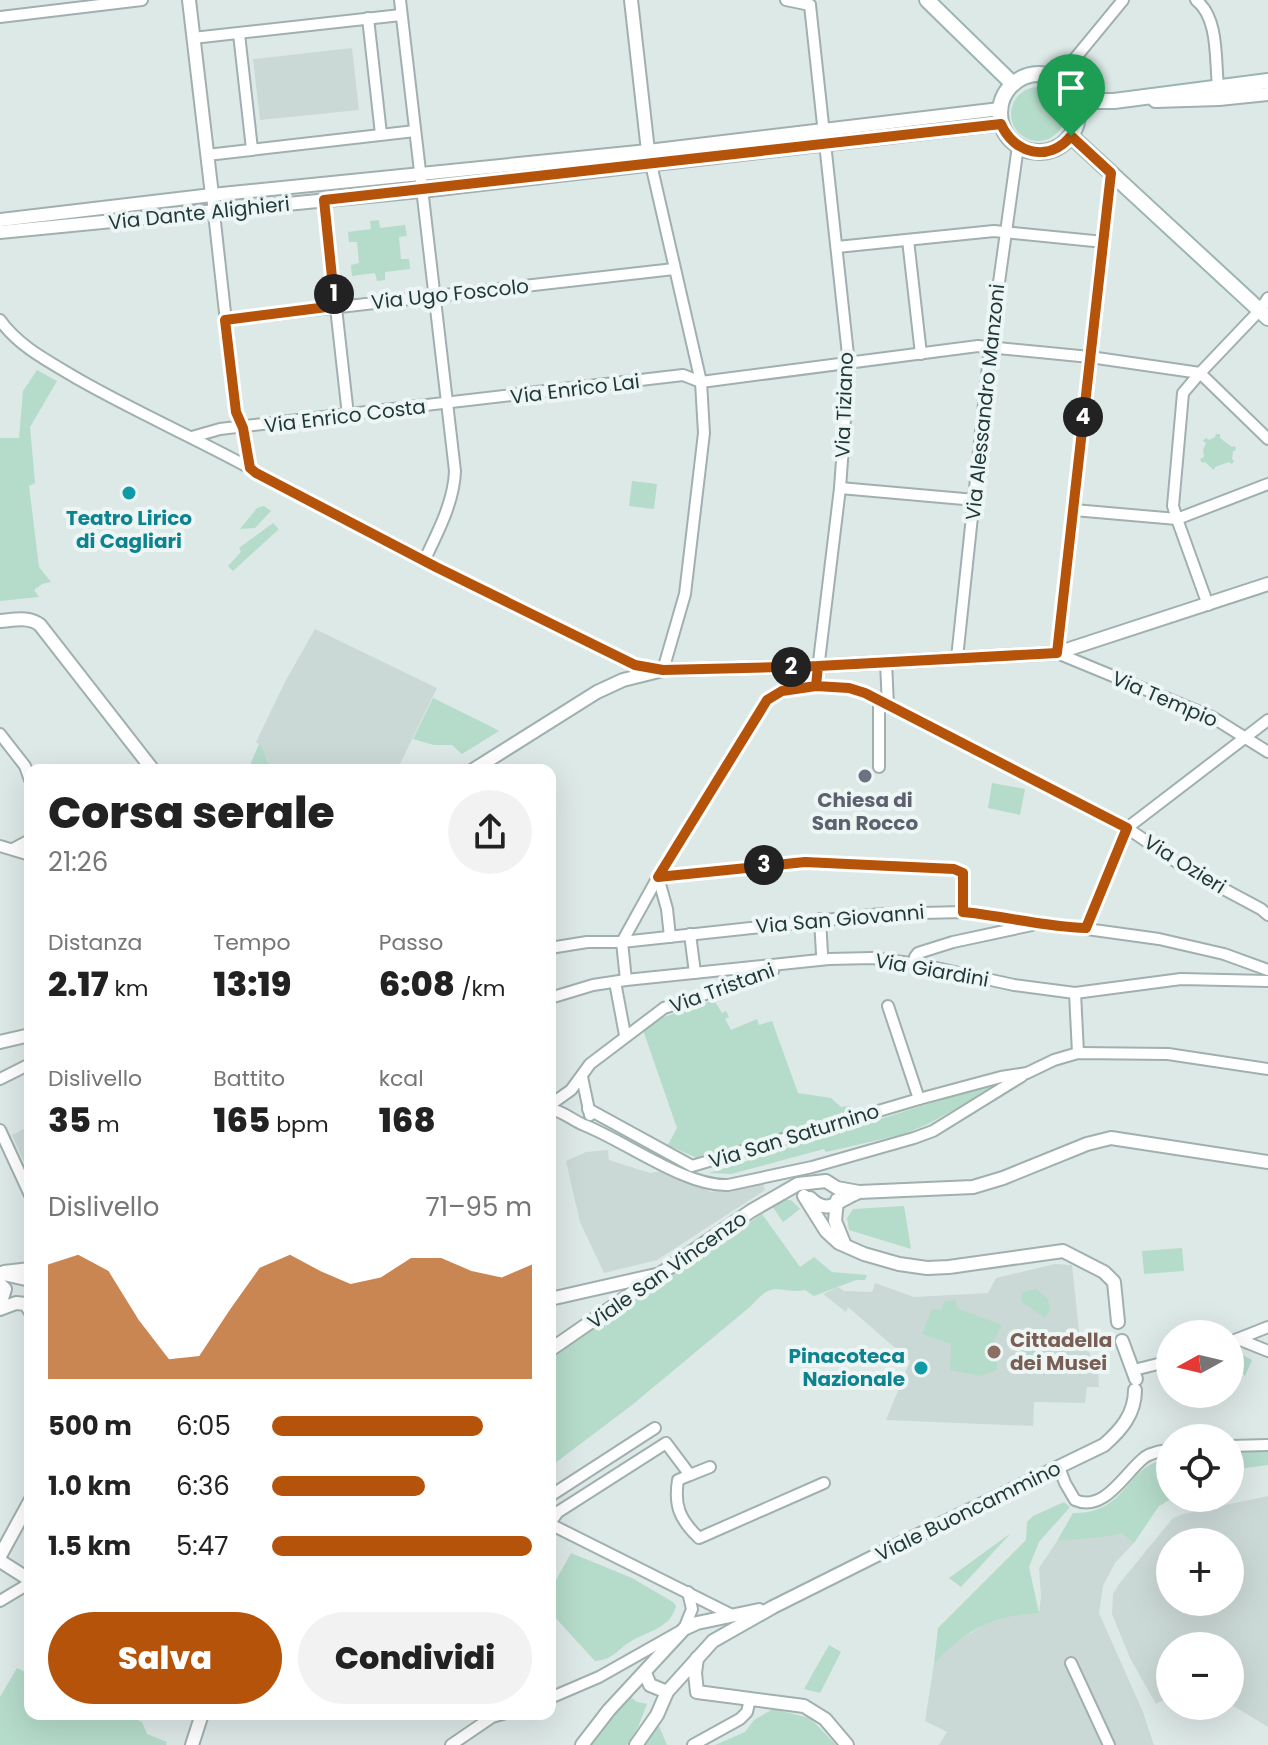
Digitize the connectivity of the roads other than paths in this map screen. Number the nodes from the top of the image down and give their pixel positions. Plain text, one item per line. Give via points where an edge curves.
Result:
1 (142, 0) edge
2 (189, 0) edge
3 (400, 0) edge
4 (631, 0) edge
5 (786, 0) edge
6 (1123, 0) edge
7 (1196, 0) edge
8 (930, 1) edge
9 (812, 2) edge
10 (71, 4) edge
11 (401, 15) junction
12 (0, 17) edge
13 (368, 18) junction
14 (239, 34) junction
15 (193, 38) junction
16 (1058, 79) junction
17 (1268, 81) edge
18 (1013, 84) junction
19 (1218, 86) junction
20 (1268, 94) edge
21 (1076, 101) junction
22 (1114, 101) junction
23 (1001, 117) junction
24 (824, 129) junction
25 (415, 131) junction
26 (381, 134) junction
27 (1071, 136) junction
28 (826, 143) junction
29 (1018, 146) junction
30 (252, 149) junction
31 (648, 151) junction
32 (207, 155) junction
33 (649, 165) junction
34 (1111, 173) junction
35 (421, 174) junction
36 (423, 190) junction
37 (212, 195) junction
38 (324, 200) junction
39 (215, 212) junction
40 (0, 220) edge
41 (0, 232) edge
42 (1005, 232) junction
43 (908, 240) junction
44 (1104, 242) junction
45 (837, 247) junction
46 (674, 269) junction
47 (436, 296) junction
48 (335, 306) junction
49 (1265, 308) edge
50 (0, 320) edge
51 (225, 320) junction
52 (990, 347) junction
53 (921, 354) junction
54 (1090, 357) junction
55 (849, 364) junction
56 (1200, 373) junction
57 (701, 382) junction
58 (448, 404) junction
59 (348, 415) junction
60 (243, 428) junction
61 (192, 437) junction
62 (1268, 439) edge
63 (250, 468) junction
64 (1268, 484) edge
65 (840, 488) junction
66 (975, 500) junction
67 (1074, 510) junction
68 (1177, 519) junction
69 (424, 561) junction
70 (1268, 584) edge
71 (1208, 605) junction
72 (0, 621) edge
73 (1057, 653) junction
74 (957, 658) junction
75 (886, 662) junction
76 (818, 666) junction
77 (663, 670) junction
78 (816, 686) junction
79 (884, 704) junction
80 (1268, 720) edge
81 (0, 734) edge
82 (1246, 737) junction
83 (1268, 752) edge
84 (148, 764) edge
85 (483, 764) edge
86 (24, 765) edge
87 (879, 767) dead end
88 (1127, 828) junction
89 (24, 843) edge
90 (0, 846) edge
91 (13, 849) junction
92 (24, 853) edge
93 (658, 877) junction
94 (963, 912) junction
95 (1268, 915) edge
96 (820, 919) junction
97 (1038, 924) junction
98 (1086, 928) junction
99 (690, 934) junction
100 (670, 937) junction
101 (622, 942) junction
102 (556, 947) edge
103 (822, 954) dead end
104 (918, 964) junction
105 (787, 965) junction
106 (1268, 970) edge
107 (695, 973) junction
108 (621, 981) junction
109 (1268, 981) edge
110 (1075, 993) junction
111 (556, 996) edge
112 (888, 1006) dead end
113 (625, 1035) junction
114 (24, 1036) edge
115 (0, 1042) edge
116 (1078, 1053) junction
117 (24, 1067) edge
118 (1268, 1069) edge
119 (1027, 1073) junction
120 (582, 1077) junction
121 (0, 1079) edge
122 (919, 1099) junction
123 (556, 1102) edge
124 (588, 1109) junction
125 (556, 1110) edge
126 (595, 1128) junction
127 (0, 1130) edge
128 (1268, 1162) edge
129 (812, 1167) junction
130 (24, 1173) edge
131 (820, 1182) junction
132 (837, 1188) junction
133 (784, 1191) junction
134 (853, 1194) junction
135 (810, 1202) junction
136 (835, 1203) junction
137 (837, 1229) junction
138 (846, 1246) junction
139 (24, 1269) edge
140 (0, 1272) edge
141 (663, 1274) junction
142 (24, 1278) edge
143 (0, 1284) edge
144 (610, 1285) junction
145 (556, 1298) edge
146 (24, 1306) edge
147 (614, 1306) junction
148 (0, 1307) edge
149 (1118, 1322) dead end
150 (1268, 1327) edge
151 (1244, 1336) edge
152 (1122, 1341) dead end
153 (1244, 1343) edge
154 (556, 1346) edge
155 (1268, 1351) edge
156 (1156, 1369) edge
157 (1135, 1380) junction
158 (655, 1428) dead end
159 (1268, 1445) edge
160 (1244, 1446) edge
161 (1156, 1454) edge
162 (710, 1467) dead end
163 (1059, 1467) junction
164 (690, 1475) junction
165 (824, 1483) dead end
166 (556, 1492) edge
167 (24, 1513) edge
168 (556, 1515) edge
169 (556, 1526) edge
170 (0, 1559) edge
171 (24, 1577) edge
172 (24, 1586) edge
173 (688, 1592) junction
174 (0, 1601) edge
175 (710, 1604) junction
176 (773, 1607) junction
177 (734, 1616) junction
178 (717, 1620) junction
179 (684, 1629) junction
180 (713, 1641) junction
181 (637, 1656) junction
182 (697, 1657) junction
183 (1071, 1663) dead end
184 (645, 1673) junction
185 (667, 1692) junction
186 (556, 1695) edge
187 (750, 1699) junction
188 (200, 1720) edge
189 (488, 1720) edge
190 (192, 1745) edge
191 (451, 1745) edge
192 (582, 1745) edge
193 (636, 1745) edge
194 (693, 1745) edge
195 (847, 1745) edge
196 (1109, 1745) edge

1 - 10 street
2 - 15 street
3 - 11 street
4 - 31 street
5 - 9 street
6 - 16 street
7 - 19 street via 1205,6 1211,25
8 - 18 main road
9 - 24 street
10 - 12 street
11 - 13 street
11 - 25 street
13 - 14 street
13 - 26 street
14 - 15 street
14 - 30 street
15 - 32 street
16 - 18 main road via 1035,74
16 - 21 main road
17 - 19 main road
18 - 23 main road via 1004,97
19 - 22 main road
20 - 22 street
21 - 22 main road
21 - 27 main road via 1077,123
23 - 24 street, Via Dante Alighieri
23 - 28 street, Via Dante Alighieri
23 - 29 main road via 1007,136
24 - 28 street
24 - 31 street, Via Dante Alighieri
25 - 26 street
25 - 35 street
26 - 30 street
27 - 29 main road via 1046,152
27 - 34 main road
28 - 33 street, Via Dante Alighieri
28 - 45 street, Via Tiziano
29 - 42 street, Via Alessandro Manzoni
30 - 32 street
31 - 33 street
31 - 35 street, Via Dante Alighieri
32 - 37 street
33 - 36 street, Via Dante Alighieri
33 - 46 street
34 - 44 street
34 - 49 main road
35 - 36 street
35 - 37 street, Via Dante Alighieri
36 - 38 street, Via Dante Alighieri
36 - 47 street
37 - 39 street
37 - 40 street, Via Dante Alighieri
38 - 39 street, Via Dante Alighieri
38 - 48 street
39 - 41 street, Via Dante Alighieri
39 - 51 street
42 - 43 street
42 - 44 street
42 - 52 street, Via Alessandro Manzoni
43 - 45 street
43 - 53 street
44 - 54 street
45 - 55 street, Via Tiziano
46 - 47 street, Via Ugo Foscolo
46 - 57 street
47 - 48 street, Via Ugo Foscolo
47 - 58 street
48 - 51 street, Via Ugo Foscolo
48 - 59 street
49 - 56 street
50 - 61 street via 21,344
51 - 60 street via 236,412
52 - 53 street, Via Enrico Lai
52 - 54 street, Via Enrico Lai
52 - 66 street, Via Alessandro Manzoni
53 - 55 street, Via Enrico Lai
54 - 56 street, Via Enrico Lai
54 - 67 street
55 - 57 street, Via Enrico Lai
55 - 65 street, Via Tiziano
56 - 62 street
56 - 68 street via 1183,393 1173,506
57 - 58 street, Via Enrico Lai via 683,375
57 - 77 street via 704,433 685,594
58 - 59 street, Via Enrico Costa
58 - 69 street via 455,484
59 - 60 street, Via Enrico Costa
60 - 61 street, Via Enrico Costa
60 - 63 street
61 - 63 street
63 - 69 street
64 - 68 street
65 - 66 street
65 - 76 street, Via Tiziano
66 - 74 street, Via Alessandro Manzoni
67 - 68 street
67 - 73 street
68 - 71 street
69 - 77 street via 635,665
70 - 71 street
71 - 73 street
72 - 84 street via 34,620 49,633
73 - 74 street
73 - 82 street, Via Tempio via 1212,717
74 - 75 street
75 - 76 street
75 - 79 street
76 - 77 street
76 - 78 street, Via Tiziano
77 - 85 street via 597,692
78 - 79 street, Via Ozieri via 849,688
78 - 93 street, Via Ozieri via 782,691 767,700
79 - 87 street
79 - 88 street, Via Ozieri
80 - 82 street
81 - 86 street
82 - 83 street, Via Tempio
82 - 88 street
88 - 95 street, Via Ozieri
88 - 98 street
89 - 91 street
90 - 91 street
91 - 92 street
93 - 94 street via 805,862 954,869 963,873
93 - 100 street
93 - 101 street
94 - 96 street, Via San Giovanni
94 - 97 street, Via San Giovanni
96 - 99 street, Via San Giovanni
96 - 103 street
97 - 98 street, Via San Giovanni
97 - 104 street via 918,953
98 - 106 street, Via San Giovanni via 1224,954
99 - 100 street, Via San Giovanni
99 - 107 street
100 - 101 street, Via San Giovanni
101 - 102 street, Via San Giovanni
101 - 108 street
104 - 105 street, Via Giardini via 872,958
104 - 110 street, Via Giardini
105 - 107 street, Via Giardini
105 - 113 street, Via Tristani via 664,1008
107 - 108 street, Via Giardini
108 - 111 street, Via Giardini
108 - 113 street
109 - 110 street, Via Giardini via 1181,979
110 - 116 street
112 - 122 street
113 - 120 street, Via Tristani
114 - 115 street
116 - 118 street, Via San Saturnino via 1168,1054
116 - 119 street, Via San Saturnino
117 - 121 street
119 - 122 street, Via San Saturnino
119 - 129 street, Via San Saturnino via 933,1131
120 - 123 street, Via Tristani
120 - 124 street
122 - 124 street, Via San Saturnino via 692,1166
124 - 126 street
125 - 126 street, Via San Saturnino
126 - 129 street, Via San Saturnino via 714,1186
127 - 130 street
128 - 134 street via 1111,1138 982,1185
129 - 131 street, Via San Saturnino
131 - 132 street
131 - 133 street, Viale San Vincenzo
131 - 135 street
132 - 134 street
132 - 136 street
133 - 135 street
133 - 141 street, Viale San Vincenzo
134 - 136 street
134 - 137 street
135 - 136 street via 822,1207
135 - 138 street via 826,1231
136 - 137 street
137 - 138 street
138 - 149 street via 927,1268 1063,1251 1114,1282
139 - 140 street
140 - 142 street
141 - 144 street
141 - 147 street, Viale San Vincenzo
143 - 148 street via 5,1289
144 - 145 street
144 - 147 street
146 - 148 street
147 - 154 street, Viale San Vincenzo
150 - 151 street
152 - 157 street
153 - 155 street
156 - 157 street
157 - 163 street, Viale Buoncammino via 1135,1402 1124,1426 1104,1445
158 - 166 street
159 - 160 street
161 - 163 street via 1090,1502 1075,1500
162 - 164 street
163 - 176 street, Viale Buoncammino
164 - 165 street via 678,1480 675,1503 699,1538
164 - 168 street via 666,1443
167 - 170 street
169 - 173 street
170 - 171 street
172 - 174 street
173 - 175 street
173 - 179 street via 692,1609
175 - 177 street
175 - 178 street
176 - 177 street, Viale Buoncammino
176 - 180 street, Viale Buoncammino
177 - 178 street, Viale Buoncammino
178 - 179 street, Viale Buoncammino
178 - 180 street
179 - 181 street
179 - 184 street
180 - 182 street, Viale Buoncammino
181 - 184 street
181 - 186 street
182 - 185 street, Viale Buoncammino
182 - 187 street via 697,1692
183 - 196 street
184 - 185 street via 650,1685
184 - 192 street
185 - 193 street, Viale Buoncammino
187 - 194 street via 740,1719
187 - 195 street via 804,1706 825,1719
188 - 190 street
189 - 191 street

